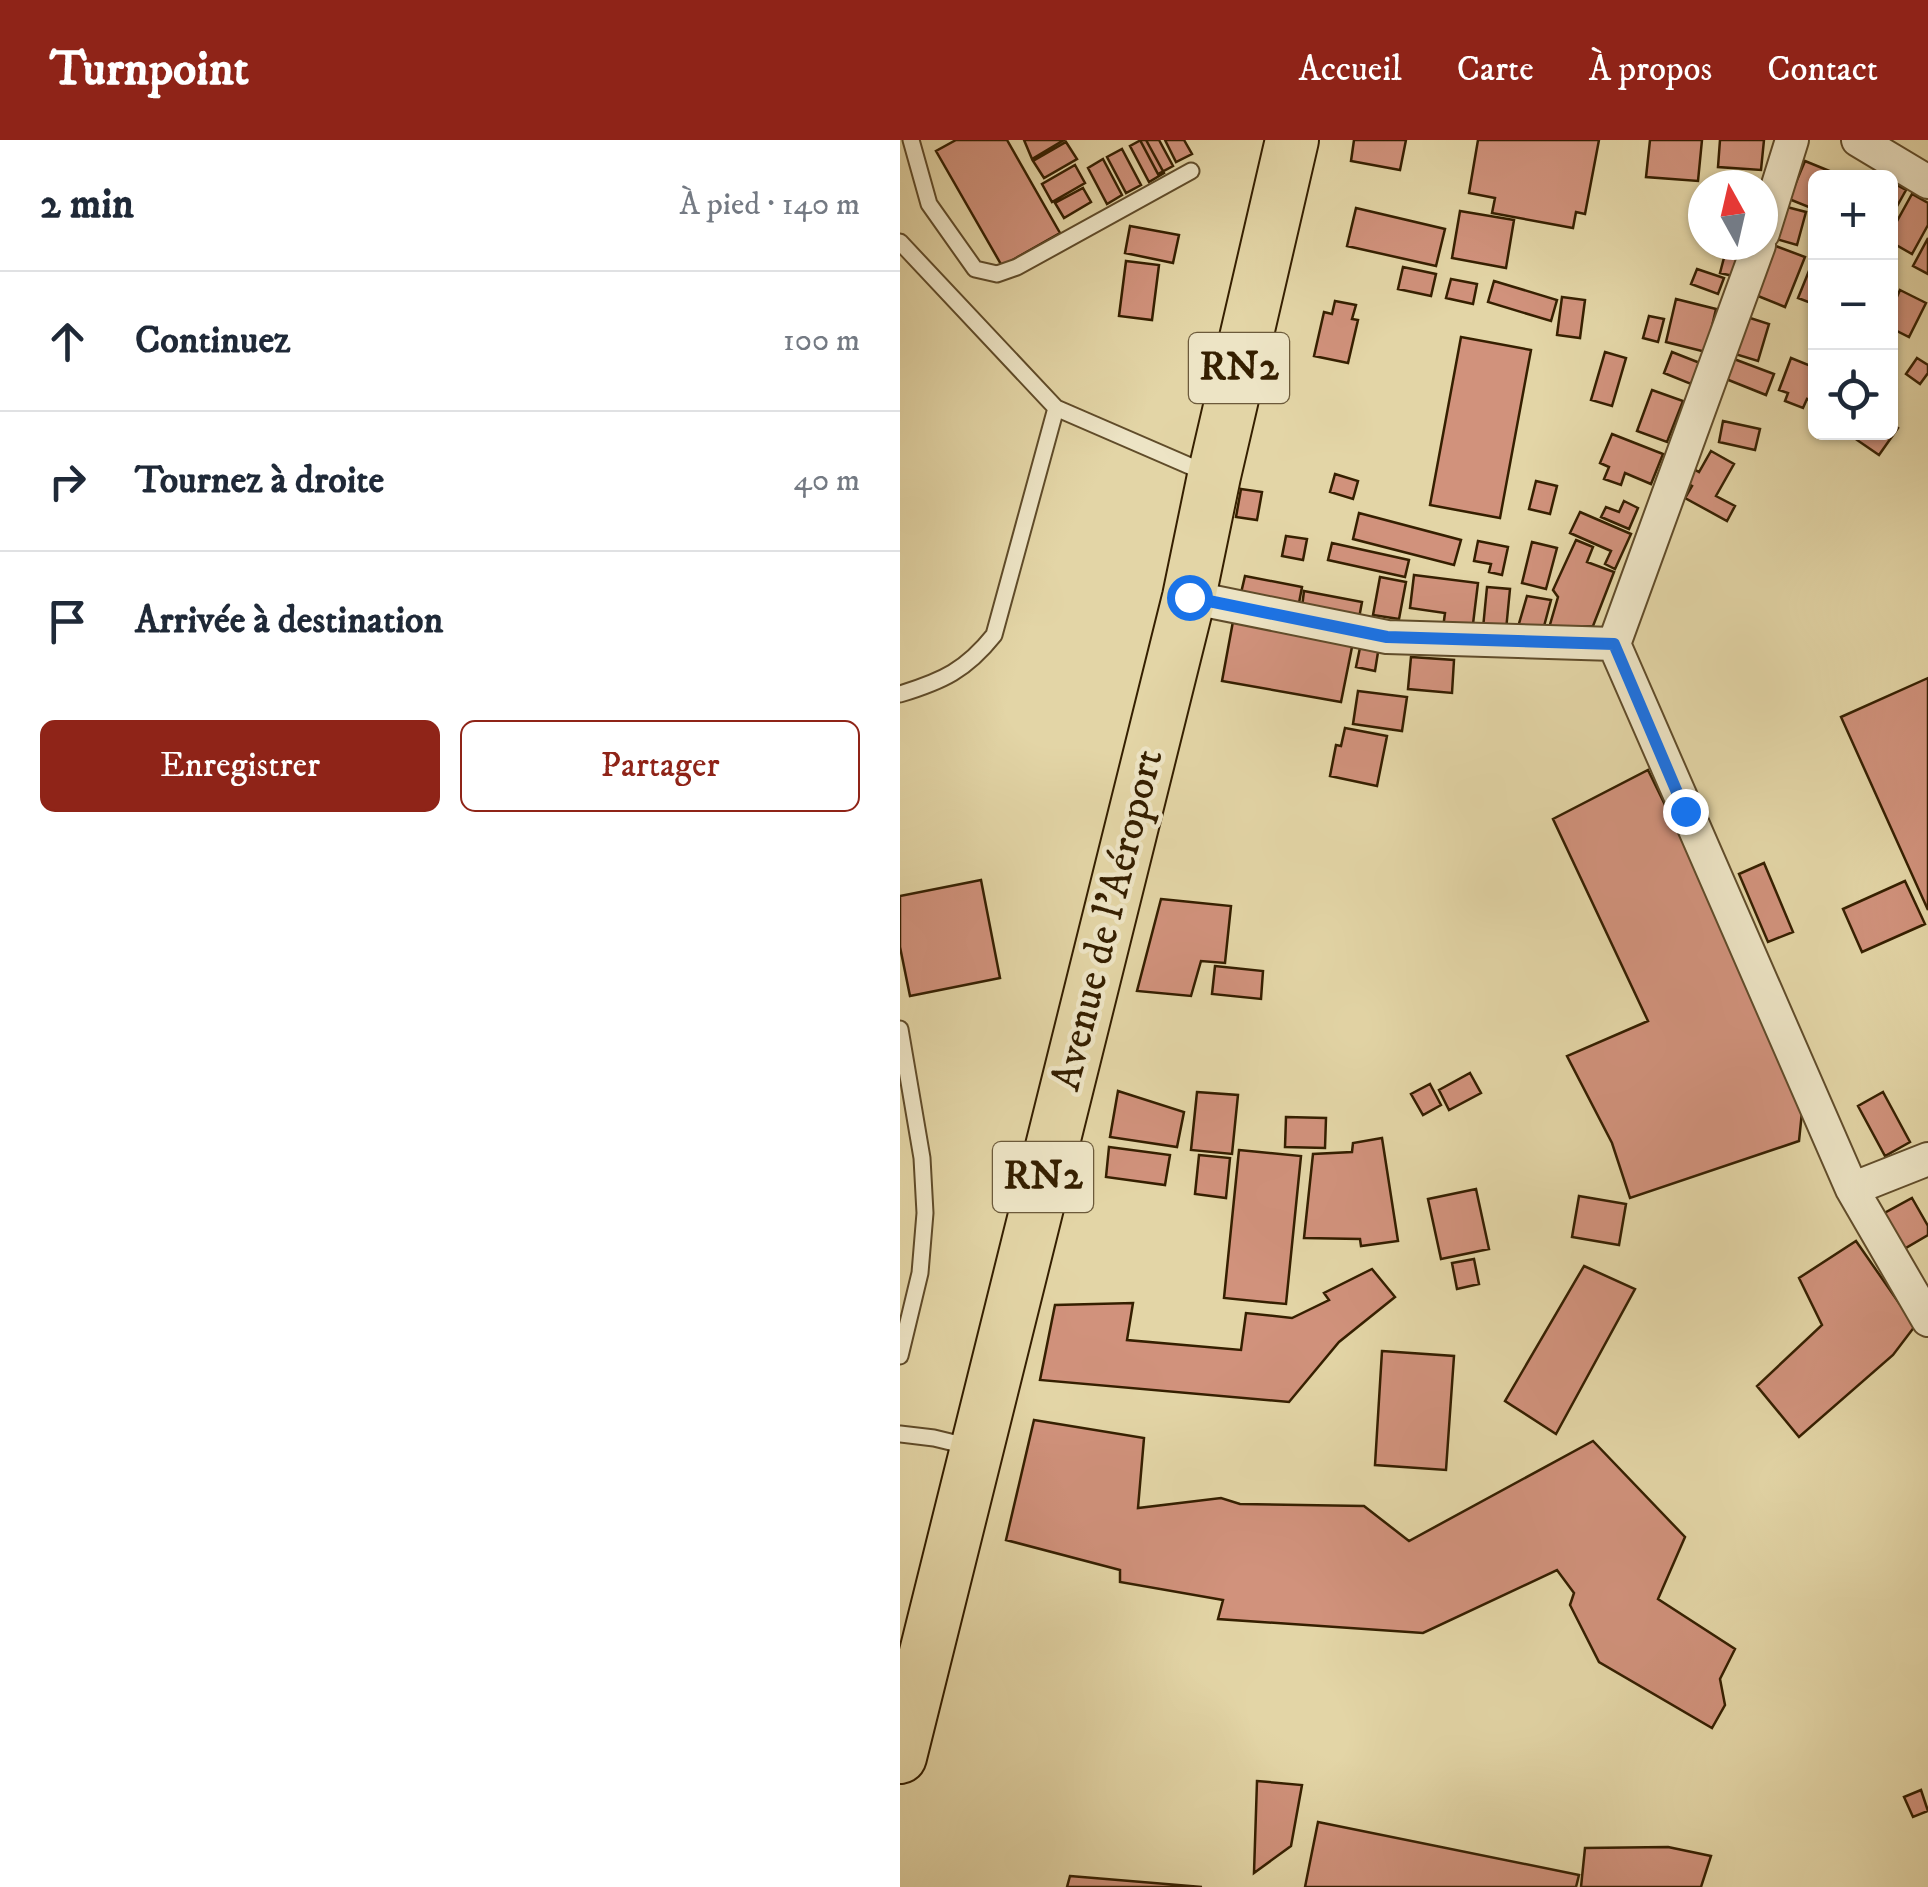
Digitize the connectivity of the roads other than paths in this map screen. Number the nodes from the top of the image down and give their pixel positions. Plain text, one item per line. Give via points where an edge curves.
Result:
1 (911, 140) edge
2 (1292, 140) edge
3 (1792, 140) edge
4 (1858, 140) edge
5 (1192, 171) dead end
6 (1928, 182) edge
7 (1778, 185) edge
8 (900, 242) edge
9 (1754, 260) edge
10 (1056, 408) junction
11 (1214, 476) junction
12 (1189, 597) junction
13 (1614, 644) junction
14 (900, 694) edge
15 (900, 1029) edge
16 (905, 1094) edge
17 (1928, 1160) edge
18 (1852, 1189) junction
19 (1928, 1320) edge
20 (900, 1356) edge
21 (900, 1434) edge
22 (975, 1448) junction
23 (900, 1756) edge

1 - 5 lane via 929,204 975,269 996,274
2 - 11 highway, Avenue de l'Aéroport / RN2
3 - 7 street
4 - 6 street
8 - 10 lane
9 - 13 street
10 - 11 lane
10 - 14 lane via 994,634 972,662
11 - 12 highway, Avenue de l'Aéroport / RN2
12 - 13 street via 1387,637
12 - 22 highway, Avenue de l'Aéroport / RN2
13 - 18 street
15 - 16 lane
16 - 20 lane via 922,1158 925,1213 920,1272
17 - 18 street
18 - 19 street
21 - 22 lane
22 - 23 highway, Avenue de l'Aéroport / RN2

